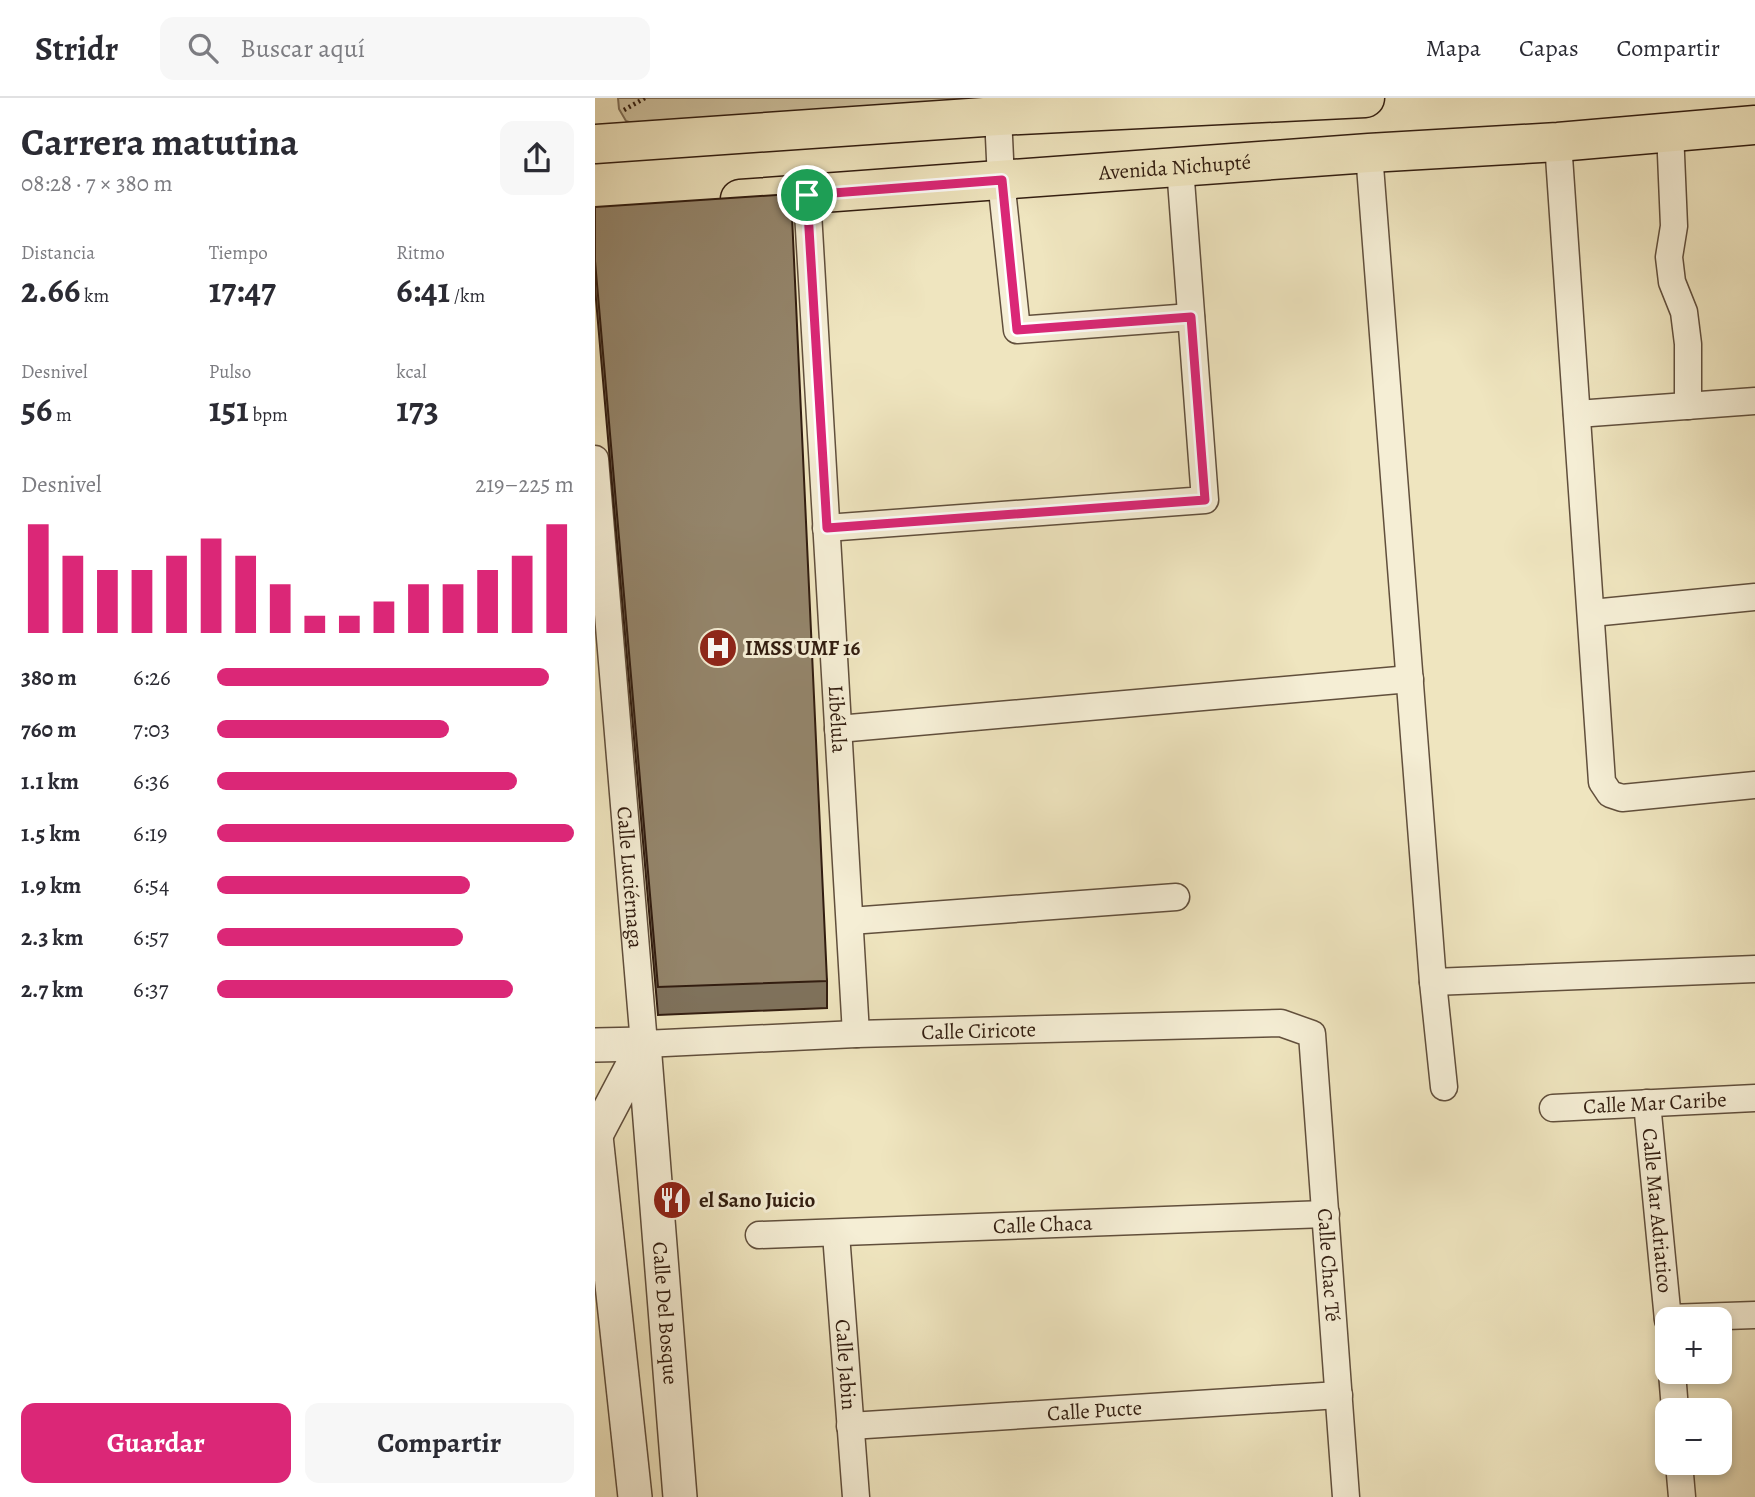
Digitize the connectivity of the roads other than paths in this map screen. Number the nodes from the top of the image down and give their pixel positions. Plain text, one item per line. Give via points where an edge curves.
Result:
1 (1365, 98) edge
2 (998, 116) junction
3 (1755, 125) edge
4 (1670, 131) junction
5 (1558, 142) junction
6 (595, 144) edge
7 (1369, 153) junction
8 (1180, 167) junction
9 (1002, 180) junction
10 (807, 195) junction
11 (701, 202) edge
12 (1191, 317) junction
13 (1755, 401) edge
14 (1688, 406) junction
15 (1577, 414) junction
16 (595, 459) edge
17 (827, 528) junction
18 (1755, 597) edge
19 (1592, 613) junction
20 (1410, 679) junction
21 (838, 729) junction
22 (1755, 785) edge
23 (1176, 897) dead end
24 (850, 920) junction
25 (1755, 969) edge
26 (1433, 982) junction
27 (856, 1034) junction
28 (1312, 1034) joint
29 (644, 1044) junction
30 (595, 1045) edge
31 (1444, 1087) dead end
32 (1755, 1098) edge
33 (1647, 1103) junction
34 (1553, 1108) dead end
35 (596, 1130) edge
36 (1326, 1214) junction
37 (836, 1234) junction
38 (759, 1235) dead end
39 (1667, 1307) edge
40 (1755, 1314) edge
41 (1732, 1315) edge
42 (1339, 1395) junction
43 (850, 1426) junction
44 (1680, 1475) edge
45 (635, 1497) edge
46 (680, 1497) edge
47 (856, 1497) edge
48 (1346, 1497) edge
49 (1682, 1497) edge

1 - 2 main road
2 - 6 main road
2 - 9 street
3 - 4 main road, Avenida Nichupté
4 - 5 main road, Avenida Nichupté
4 - 14 street via 1674,226 1669,257 1688,344
5 - 7 main road, Avenida Nichupté
5 - 15 street
7 - 8 main road, Avenida Nichupté
7 - 20 street
8 - 9 main road, Avenida Nichupté
8 - 12 street
9 - 10 main road, Avenida Nichupté
9 - 12 street via 1017,330
10 - 11 main road, Avenida Nichupté
10 - 17 street, Libélula
12 - 17 street via 1205,500
13 - 14 street
14 - 15 street
15 - 19 street
16 - 29 street, Calle Luciérnaga
17 - 21 street, Libélula
18 - 19 street
19 - 22 street via 1602,782 1610,794 1622,798
20 - 21 street
20 - 26 street
21 - 24 street, Libélula
23 - 24 street
24 - 27 street, Libélula
25 - 26 street
26 - 31 street
27 - 28 street, Calle Ciricote via 1281,1023
27 - 29 street, Calle Ciricote
28 - 36 street, Calle Chac Té
29 - 30 street
29 - 35 street
29 - 46 street, Calle Del Bosque
32 - 33 street, Calle Mar Caribe
33 - 34 street, Calle Mar Caribe
33 - 39 street, Calle Mar Adriatico
35 - 45 street
36 - 37 street, Calle Chaca
36 - 42 street, Calle Chac Té
37 - 38 street, Calle Chaca
37 - 43 street, Calle Jabin
40 - 41 street
42 - 43 street, Calle Pucte
42 - 48 street, Calle Chac Té
43 - 47 street, Calle Jabin
44 - 49 street

